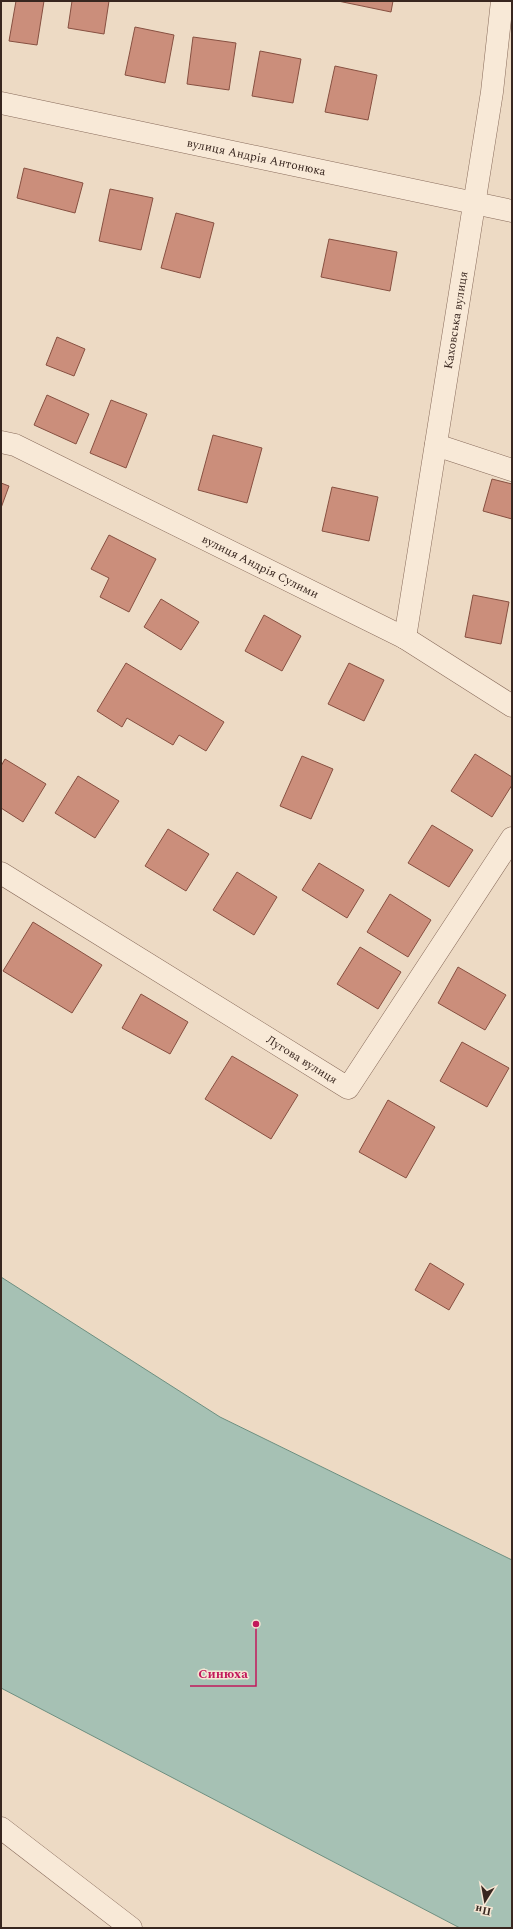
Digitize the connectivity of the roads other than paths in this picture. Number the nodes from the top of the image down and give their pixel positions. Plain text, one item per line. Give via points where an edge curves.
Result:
1 (502, 1) edge
2 (1, 103) edge
3 (475, 202) junction
4 (512, 211) edge
5 (1, 442) edge
6 (436, 445) junction
7 (512, 470) edge
8 (405, 638) junction
9 (512, 706) edge
10 (512, 838) edge
11 (1, 873) edge
12 (1, 1828) edge
13 (131, 1928) edge

1 - 3 street, Каховська вулиця via 492,92
2 - 3 street, вулиця Андрія Антонюка
3 - 4 street, вулиця Андрія Антонюка
3 - 6 street, Каховська вулиця
5 - 8 street, вулиця Андрія Сулими via 36,456
6 - 7 street
6 - 8 street, Каховська вулиця
8 - 9 street, вулиця Андрія Сулими
10 - 11 street, Лугова вулиця via 348,1088
12 - 13 street

